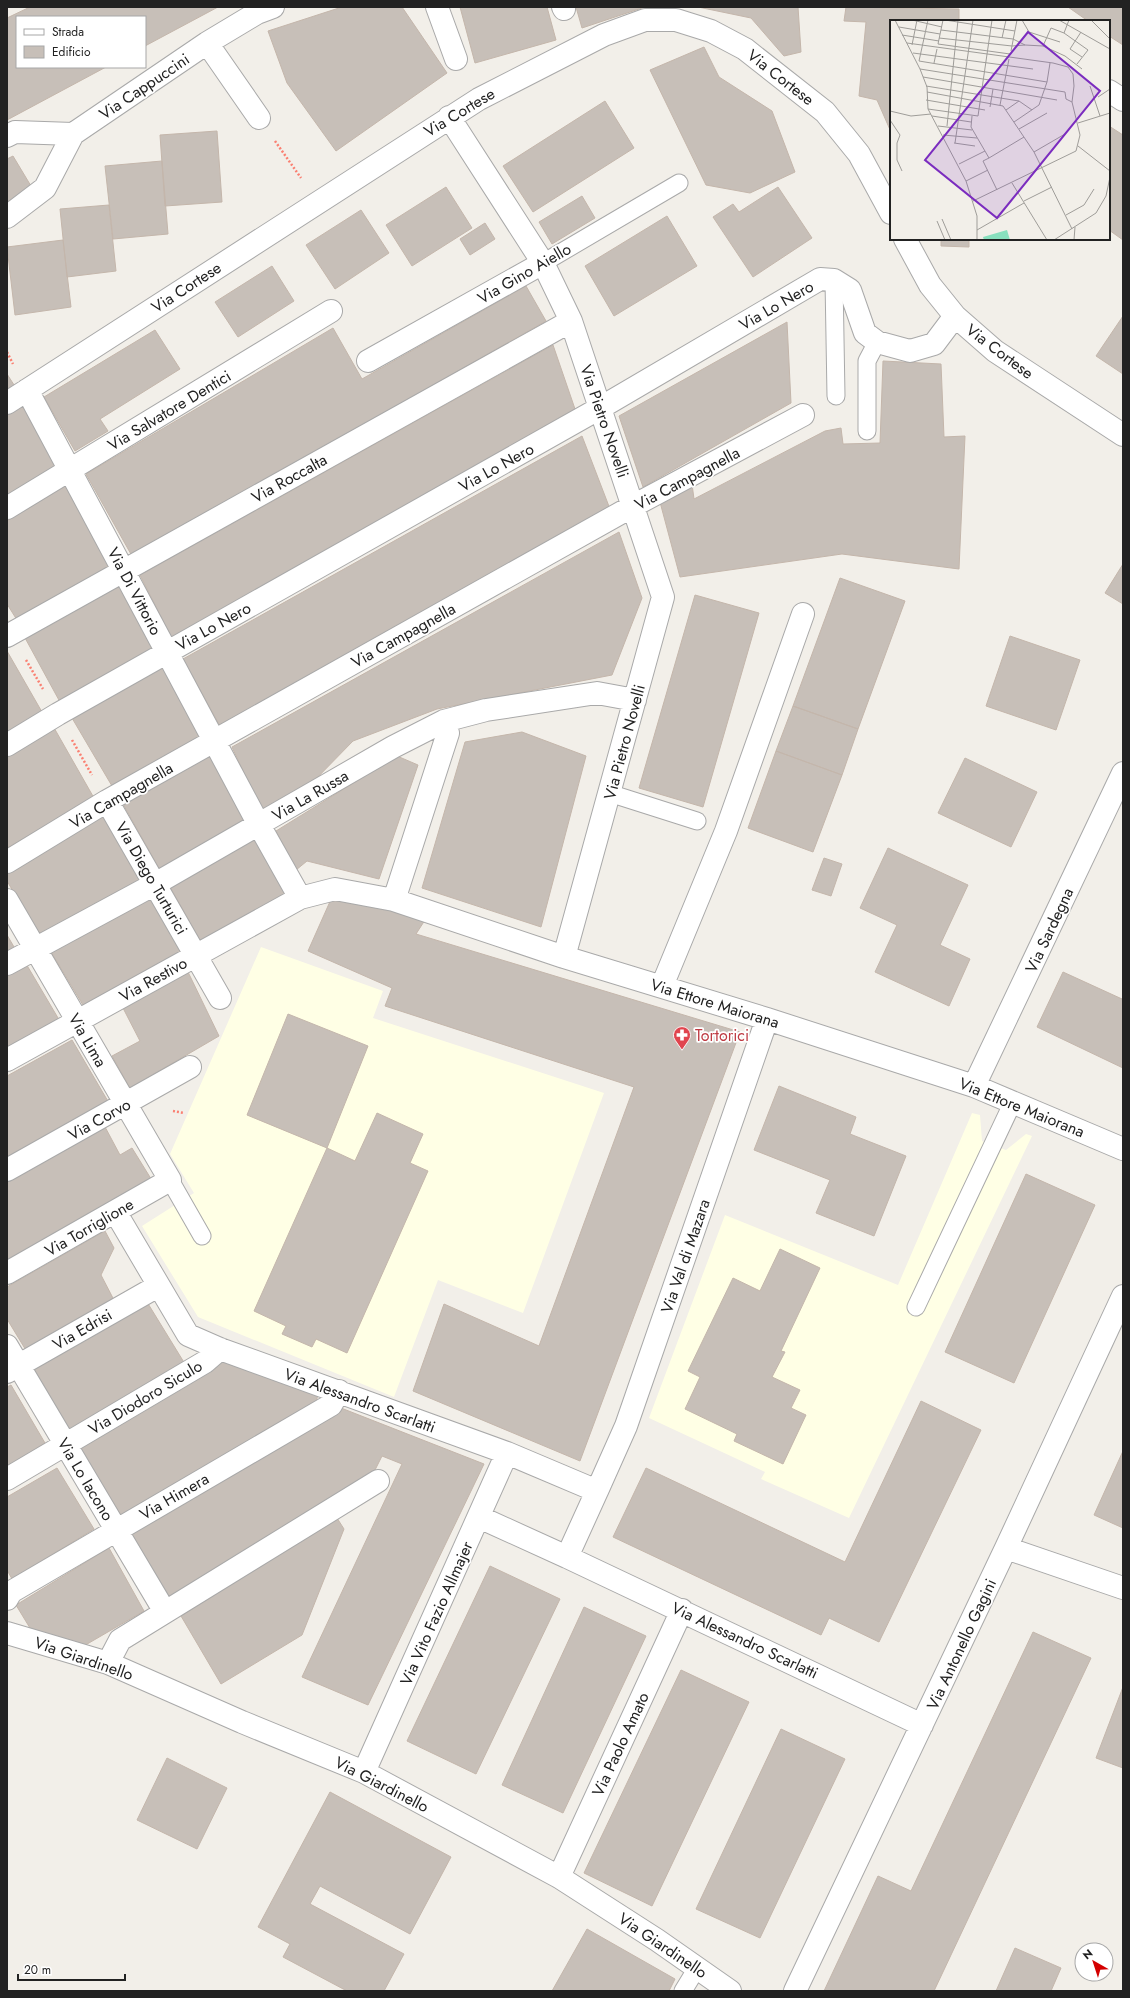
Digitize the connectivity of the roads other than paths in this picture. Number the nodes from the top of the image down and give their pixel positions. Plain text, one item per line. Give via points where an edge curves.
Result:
1 (437, 7) edge
2 (262, 9) edge
3 (206, 43) junction
4 (456, 59) dead end
5 (1110, 92) edge
6 (1123, 100) edge
7 (449, 117) junction
8 (259, 118) road end
9 (73, 134) junction
10 (7, 136) edge
11 (679, 183) dead end
12 (890, 211) edge
13 (7, 217) edge
14 (906, 240) edge
15 (543, 263) junction
16 (834, 280) junction
17 (331, 311) dead end
18 (955, 316) junction
19 (572, 321) junction
20 (877, 342) junction
21 (368, 361) dead end
22 (27, 390) junction
23 (836, 396) dead end
24 (7, 403) edge
25 (600, 408) junction
26 (803, 415) dead end
27 (867, 431) dead end
28 (1123, 435) edge
29 (70, 470) junction
30 (634, 506) junction
31 (7, 508) edge
32 (124, 570) junction
33 (803, 614) dead end
34 (7, 636) edge
35 (168, 652) junction
36 (635, 700) junction
37 (444, 721) junction
38 (215, 741) junction
39 (7, 745) edge
40 (1123, 773) edge
41 (609, 793) junction
42 (107, 801) junction
43 (697, 821) dead end
44 (259, 825) junction
45 (7, 862) edge
46 (155, 884) junction
47 (300, 898) junction
48 (7, 900) edge
49 (394, 900) junction
50 (36, 949) junction
51 (196, 955) junction
52 (564, 957) junction
53 (7, 964) edge
54 (662, 986) junction
55 (220, 998) dead end
56 (767, 1019) junction
57 (77, 1021) junction
58 (7, 1060) edge
59 (190, 1067) dead end
60 (974, 1086) junction
61 (1013, 1102) junction
62 (125, 1104) junction
63 (1123, 1149) edge
64 (7, 1170) edge
65 (170, 1180) junction
66 (116, 1213) junction
67 (202, 1236) dead end
68 (7, 1274) edge
69 (158, 1286) junction
70 (1123, 1296) edge
71 (916, 1307) dead end
72 (7, 1346) edge
73 (220, 1349) junction
74 (13, 1368) edge
75 (338, 1391) junction
76 (65, 1444) junction
77 (507, 1453) junction
78 (7, 1479) edge
79 (378, 1481) dead end
80 (597, 1490) junction
81 (479, 1517) junction
82 (116, 1530) junction
83 (1006, 1548) junction
84 (567, 1557) junction
85 (1123, 1588) edge
86 (7, 1599) edge
87 (682, 1610) junction
88 (164, 1612) junction
89 (7, 1633) edge
90 (108, 1662) junction
91 (922, 1725) junction
92 (364, 1772) junction
93 (559, 1877) junction
94 (697, 1968) junction
95 (683, 1991) edge
96 (730, 1991) edge
97 (795, 1991) edge

1 - 4 street
2 - 3 street, Via Cappuccini
3 - 8 street
3 - 9 street, Via Cappuccini
5 - 6 street
7 - 12 street, Via Cortese via 604,35 645,20 676,20 711,31 745,48 825,112 859,154
7 - 15 street, Via Pietro Novelli
7 - 22 street, Via Cortese
9 - 10 street via 16,132
9 - 13 street via 45,188
11 - 15 lane, Via Gino Aiello
14 - 18 street, Via Cortese via 930,285
15 - 19 street, Via Pietro Novelli
15 - 21 street, Via Gino Aiello
16 - 20 street, Via Lo Nero via 850,290 865,332
16 - 23 lane
16 - 25 street, Via Lo Nero via 820,279
17 - 29 street, Via Salvatore Dentici
18 - 20 street via 934,344 910,351
18 - 28 street, Via Cortese via 995,351
19 - 25 street, Via Pietro Novelli
19 - 32 street, Via Roccalta
20 - 27 lane via 867,361
22 - 24 street, Via Cortese
22 - 29 street, Via Di Vittorio
25 - 30 street, Via Pietro Novelli
25 - 35 street, Via Lo Nero
26 - 30 street, Via Campagnella
29 - 31 street, Via Salvatore Dentici
29 - 32 street, Via Di Vittorio
30 - 36 street, Via Pietro Novelli via 663,597
30 - 38 street, Via Campagnella
32 - 34 street, Via Roccalta
32 - 35 street, Via Di Vittorio
33 - 54 street via 726,831
35 - 38 street, Via Di Vittorio
35 - 39 street, Via Lo Nero
36 - 37 street, Via La Russa via 597,693 486,710
36 - 41 street, Via Pietro Novelli
37 - 44 street, Via La Russa
37 - 49 street via 448,733
38 - 42 street, Via Campagnella
38 - 44 street, Via Di Vittorio
40 - 60 street, Via Sardegna
41 - 43 lane
41 - 52 street, Via Pietro Novelli
42 - 45 street, Via Campagnella
42 - 46 street, Via Diego Turturici
44 - 46 street, Via La Russa
44 - 47 street, Via Di Vittorio
46 - 50 street, Via La Russa
46 - 51 street, Via Diego Turturici
47 - 49 street, Via Ettore Maiorana via 335,889
47 - 51 street, Via Restivo
48 - 50 street, Via Lima
49 - 52 street, Via Ettore Maiorana
50 - 53 street, Via La Russa
50 - 57 street, Via Lima
51 - 55 street, Via Diego Turturici
51 - 57 street, Via Restivo
52 - 54 street, Via Ettore Maiorana
54 - 56 street, Via Ettore Maiorana
56 - 60 street, Via Ettore Maiorana
56 - 80 street, Via Val di Mazara via 626,1426
57 - 58 street, Via Restivo
57 - 62 street, Via Lima
59 - 62 street, Via Corvo
60 - 61 street, Via Ettore Maiorana
61 - 63 street, Via Ettore Maiorana
61 - 71 lane
62 - 64 street, Via Corvo
62 - 65 street, Via Lima
65 - 66 street, Via Torriglione
65 - 67 lane
66 - 68 street, Via Torriglione
66 - 69 street, Via Alessandro Scarlatti
69 - 73 street, Via Alessandro Scarlatti via 188,1335
69 - 74 street, Via Edrisi
70 - 83 street, Via Antonello Gagini
72 - 74 street, Via Lo Iacono
73 - 75 street, Via Alessandro Scarlatti
73 - 76 street, Via Diodoro Siculo via 205,1362
74 - 76 street, Via Lo Iacono
75 - 77 street, Via Alessandro Scarlatti
75 - 82 street, Via Himera via 331,1405
76 - 78 street, Via Diodoro Siculo
76 - 82 street, Via Lo Iacono
77 - 80 street, Via Alessandro Scarlatti
77 - 81 street, Via Vito Fazio Allmajer
79 - 88 street
80 - 84 street
81 - 84 street, Via Alessandro Scarlatti
81 - 92 street, Via Vito Fazio Allmajer
82 - 86 street, Via Himera via 11,1592
82 - 88 street, Via Lo Iacono
83 - 85 street
83 - 91 street, Via Antonello Gagini
84 - 87 street, Via Alessandro Scarlatti
87 - 91 street, Via Alessandro Scarlatti
87 - 93 street, Via Paolo Amato
88 - 90 street via 120,1640
89 - 90 street, Via Giardinello
90 - 92 street, Via Giardinello via 242,1722
91 - 97 street, Via Antonello Gagini
92 - 93 street, Via Giardinello
93 - 94 street, Via Giardinello
94 - 95 lane
94 - 96 street, Via Giardinello

